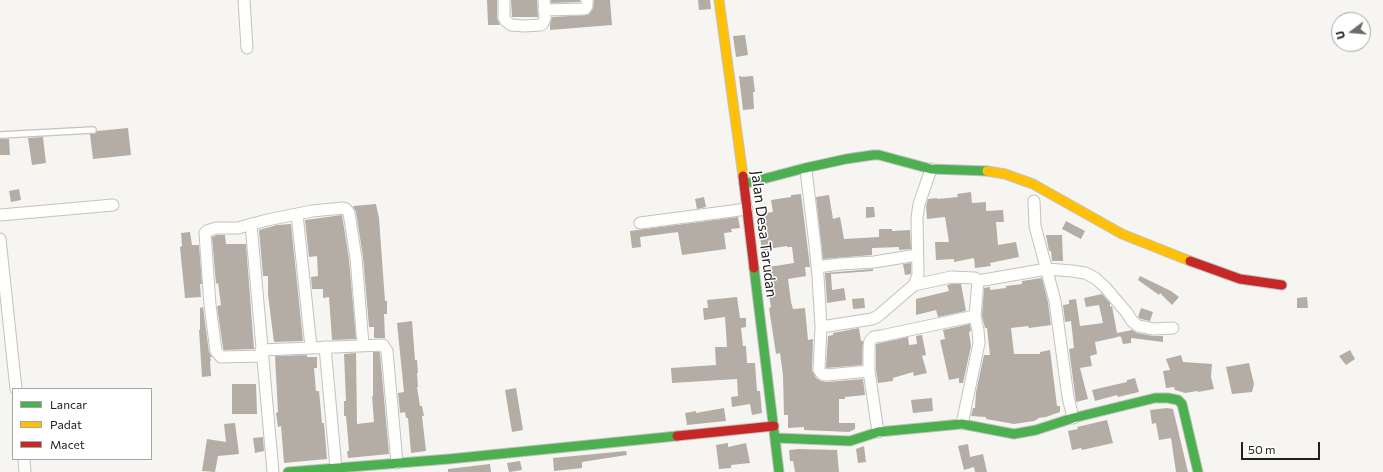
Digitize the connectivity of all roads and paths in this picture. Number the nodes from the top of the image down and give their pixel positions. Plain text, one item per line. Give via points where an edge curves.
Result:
1 (244, 0) edge
2 (504, 0) edge
3 (587, 0) edge
4 (719, 0) edge
5 (544, 5) edge
6 (247, 48) dead end
7 (93, 130) dead end
8 (0, 135) edge
9 (931, 169) junction
10 (806, 172) junction
11 (744, 184) junction
12 (1034, 201) dead end
13 (113, 205) dead end
14 (747, 209) junction
15 (297, 214) junction
16 (0, 215) edge
17 (640, 223) dead end
18 (251, 224) junction
19 (0, 239) edge
20 (917, 255) junction
21 (817, 267) junction
22 (1047, 270) junction
23 (978, 281) junction
24 (914, 285) junction
25 (1282, 285) dead end
26 (975, 316) junction
27 (821, 327) junction
28 (1173, 328) dead end
29 (363, 345) junction
30 (311, 347) junction
31 (325, 347) junction
32 (261, 353) junction
33 (869, 370) junction
34 (16, 388) edge
35 (1074, 418) junction
36 (962, 424) junction
37 (774, 426) junction
38 (878, 432) junction
39 (776, 438) junction
40 (24, 460) edge
41 (397, 463) junction
42 (336, 468) junction
43 (25, 472) edge
44 (273, 472) edge
45 (288, 472) edge
46 (779, 472) edge
47 (1198, 472) edge

1 - 6 street
2 - 5 street via 504,18 511,25 541,25 544,21
3 - 5 street via 585,9
4 - 11 street, Jalan Desa Tarudan
7 - 8 lane
9 - 10 street via 872,155 846,159
9 - 20 street via 916,218
9 - 25 street via 991,171 1005,174 1033,184 1122,234 1240,279
10 - 11 street
10 - 21 street
11 - 14 street, Jalan Desa Tarudan
12 - 22 street via 1035,226
13 - 16 street
14 - 17 street
14 - 37 street, Jalan Desa Tarudan
15 - 18 street
15 - 29 street via 343,208 349,213 356,258
15 - 30 street
18 - 32 street
18 - 32 street via 207,231 206,249 216,351 221,357
19 - 34 street
20 - 21 street
20 - 24 street via 918,274
21 - 27 street
22 - 23 street
22 - 28 street via 1085,273 1105,287 1138,326 1154,329
22 - 35 street via 1068,397
23 - 24 street via 970,277 951,277
23 - 26 street
24 - 27 street via 872,319
26 - 33 street via 874,337 869,346
26 - 36 street via 979,343
27 - 33 street via 818,370 820,373 827,375
29 - 31 street
29 - 41 street via 383,345 387,351
30 - 31 street
30 - 32 street
31 - 42 street
32 - 44 street
33 - 38 street
35 - 36 street via 1014,434
35 - 47 street via 1155,398 1178,400 1182,404
36 - 38 street
37 - 39 street, Jalan Desa Tarudan
37 - 41 street
38 - 39 street via 850,441
39 - 46 street, Jalan Desa Tarudan
40 - 43 street
41 - 42 street
42 - 45 street

